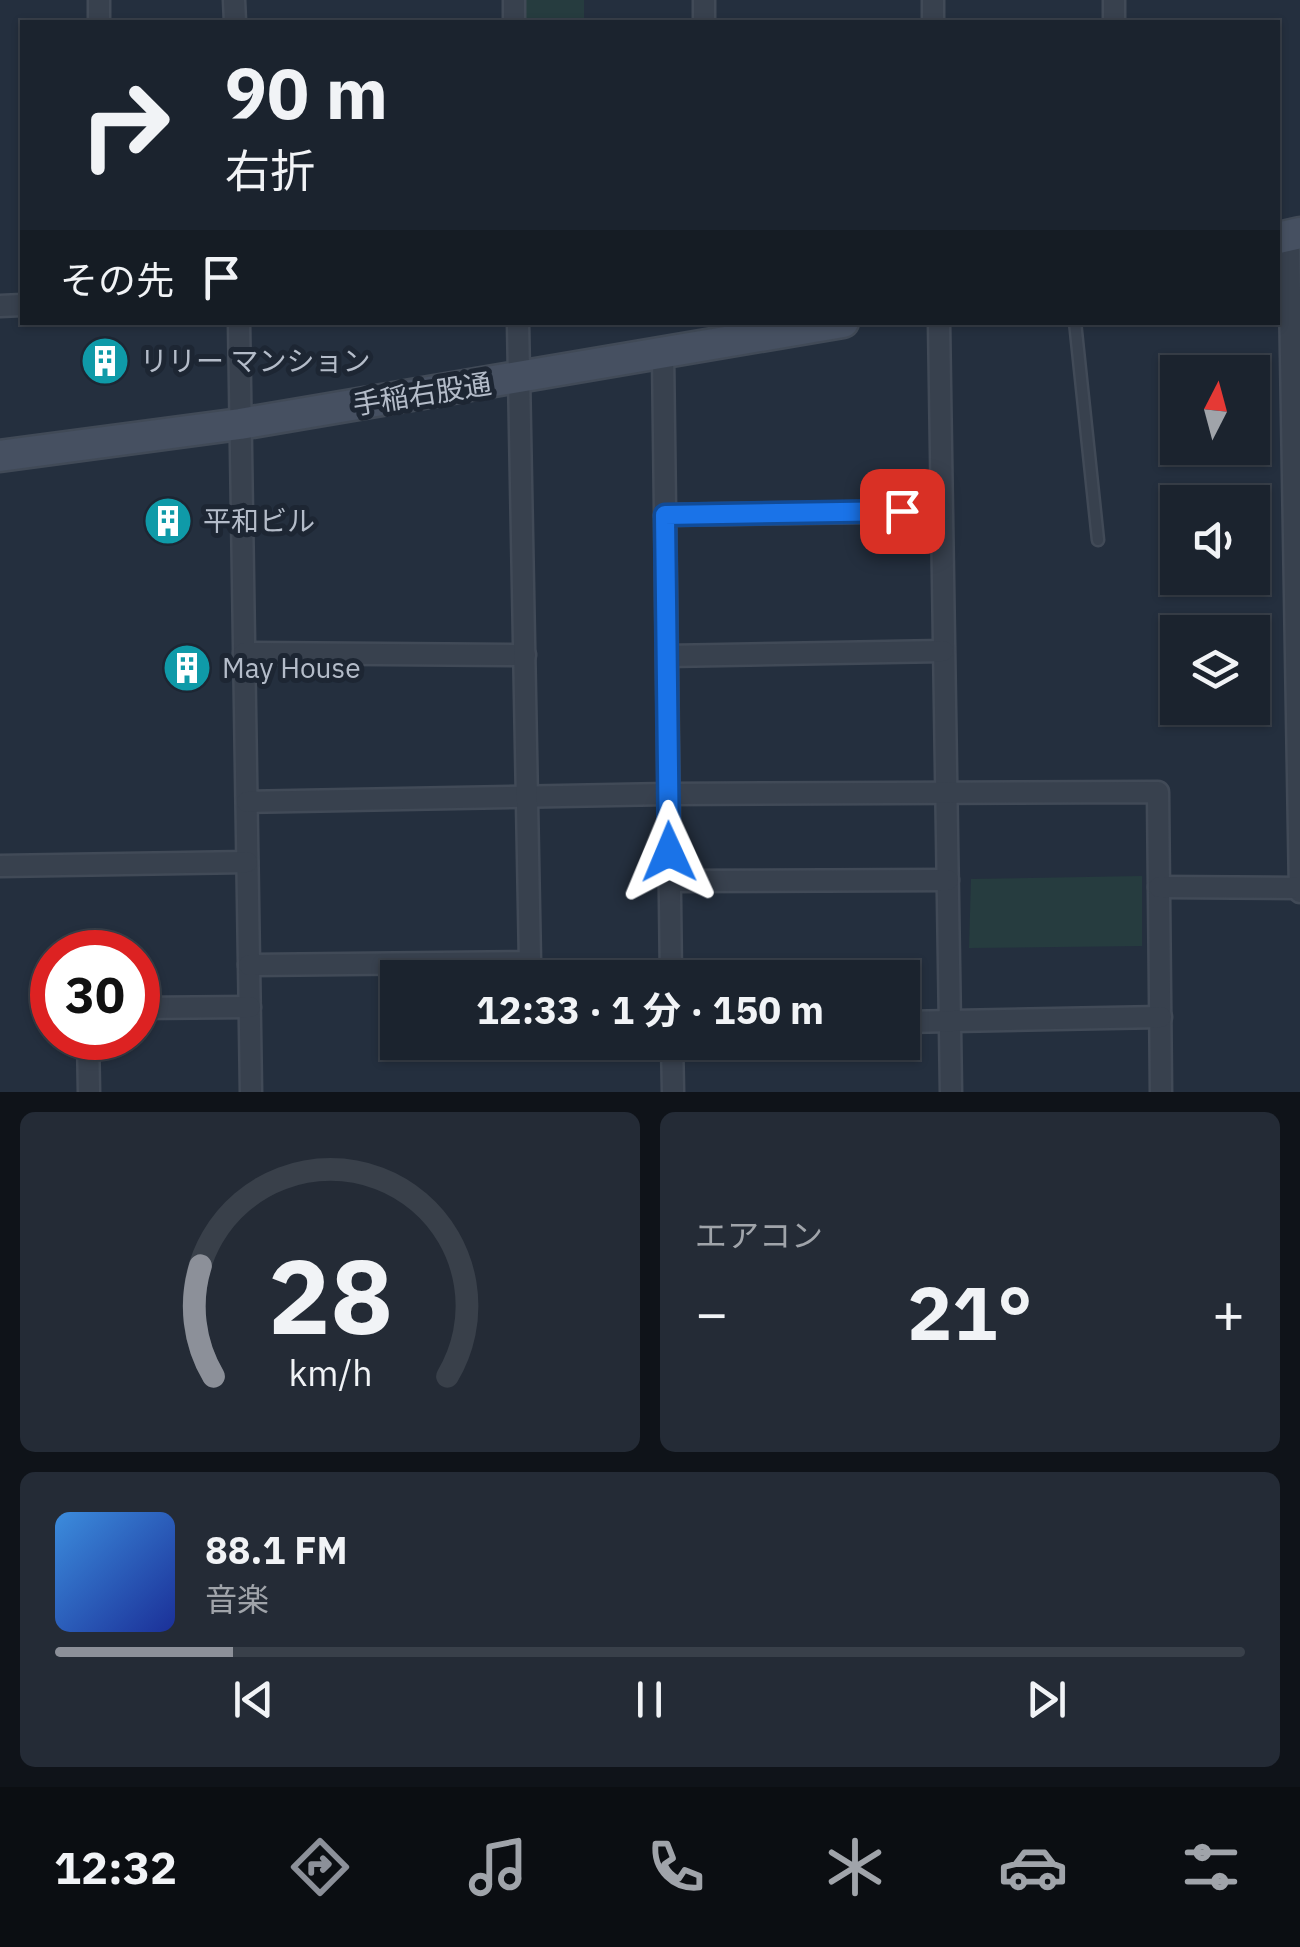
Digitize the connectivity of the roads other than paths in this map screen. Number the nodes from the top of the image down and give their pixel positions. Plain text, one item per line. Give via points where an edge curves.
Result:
1 (1289, 236) edge
2 (240, 325) edge
3 (518, 325) edge
4 (808, 325) edge
5 (939, 325) edge
6 (1075, 325) edge
7 (707, 334) edge
8 (663, 354) junction
9 (518, 378) junction
10 (240, 424) junction
11 (0, 456) edge
12 (941, 511) junction
13 (665, 515) junction
14 (1098, 540) dead end
15 (943, 651) junction
16 (244, 653) junction
17 (525, 655) junction
18 (667, 656) junction
19 (944, 791) junction
20 (668, 794) junction
21 (529, 798) junction
22 (246, 802) junction
23 (247, 862) junction
24 (0, 866) edge
25 (948, 880) junction
26 (669, 881) junction
27 (1159, 888) junction
28 (1300, 890) edge
29 (671, 960) edge
30 (249, 965) junction
31 (160, 1008) edge
32 (250, 1008) junction
33 (1162, 1017) junction
34 (950, 1021) junction
35 (920, 1022) edge
36 (88, 1060) edge
37 (672, 1060) edge
38 (89, 1092) edge
39 (251, 1092) edge
40 (673, 1092) edge
41 (951, 1092) edge
42 (1161, 1092) edge

1 - 28 street
2 - 10 street
3 - 9 street
4 - 7 street, 手稲右股通
5 - 12 street
6 - 14 lane
7 - 8 street, 手稲右股通
8 - 9 street, 手稲右股通
8 - 13 street
9 - 10 street, 手稲右股通
9 - 17 street
10 - 11 street, 手稲右股通
10 - 16 street
12 - 13 street
12 - 15 street
13 - 18 street
15 - 18 street
15 - 19 street
16 - 17 street
16 - 22 street
17 - 21 street
18 - 20 street
19 - 20 street
19 - 25 street
19 - 27 street via 1158,792
20 - 21 street
20 - 26 street
21 - 22 street
21 - 30 street via 530,962
22 - 23 street
23 - 24 street
23 - 30 street
25 - 26 street
25 - 34 street
26 - 29 street
27 - 28 street
27 - 33 street
30 - 32 street
31 - 32 street
32 - 39 street
33 - 34 street
33 - 42 street
34 - 35 street
34 - 41 street
36 - 38 street
37 - 40 street

